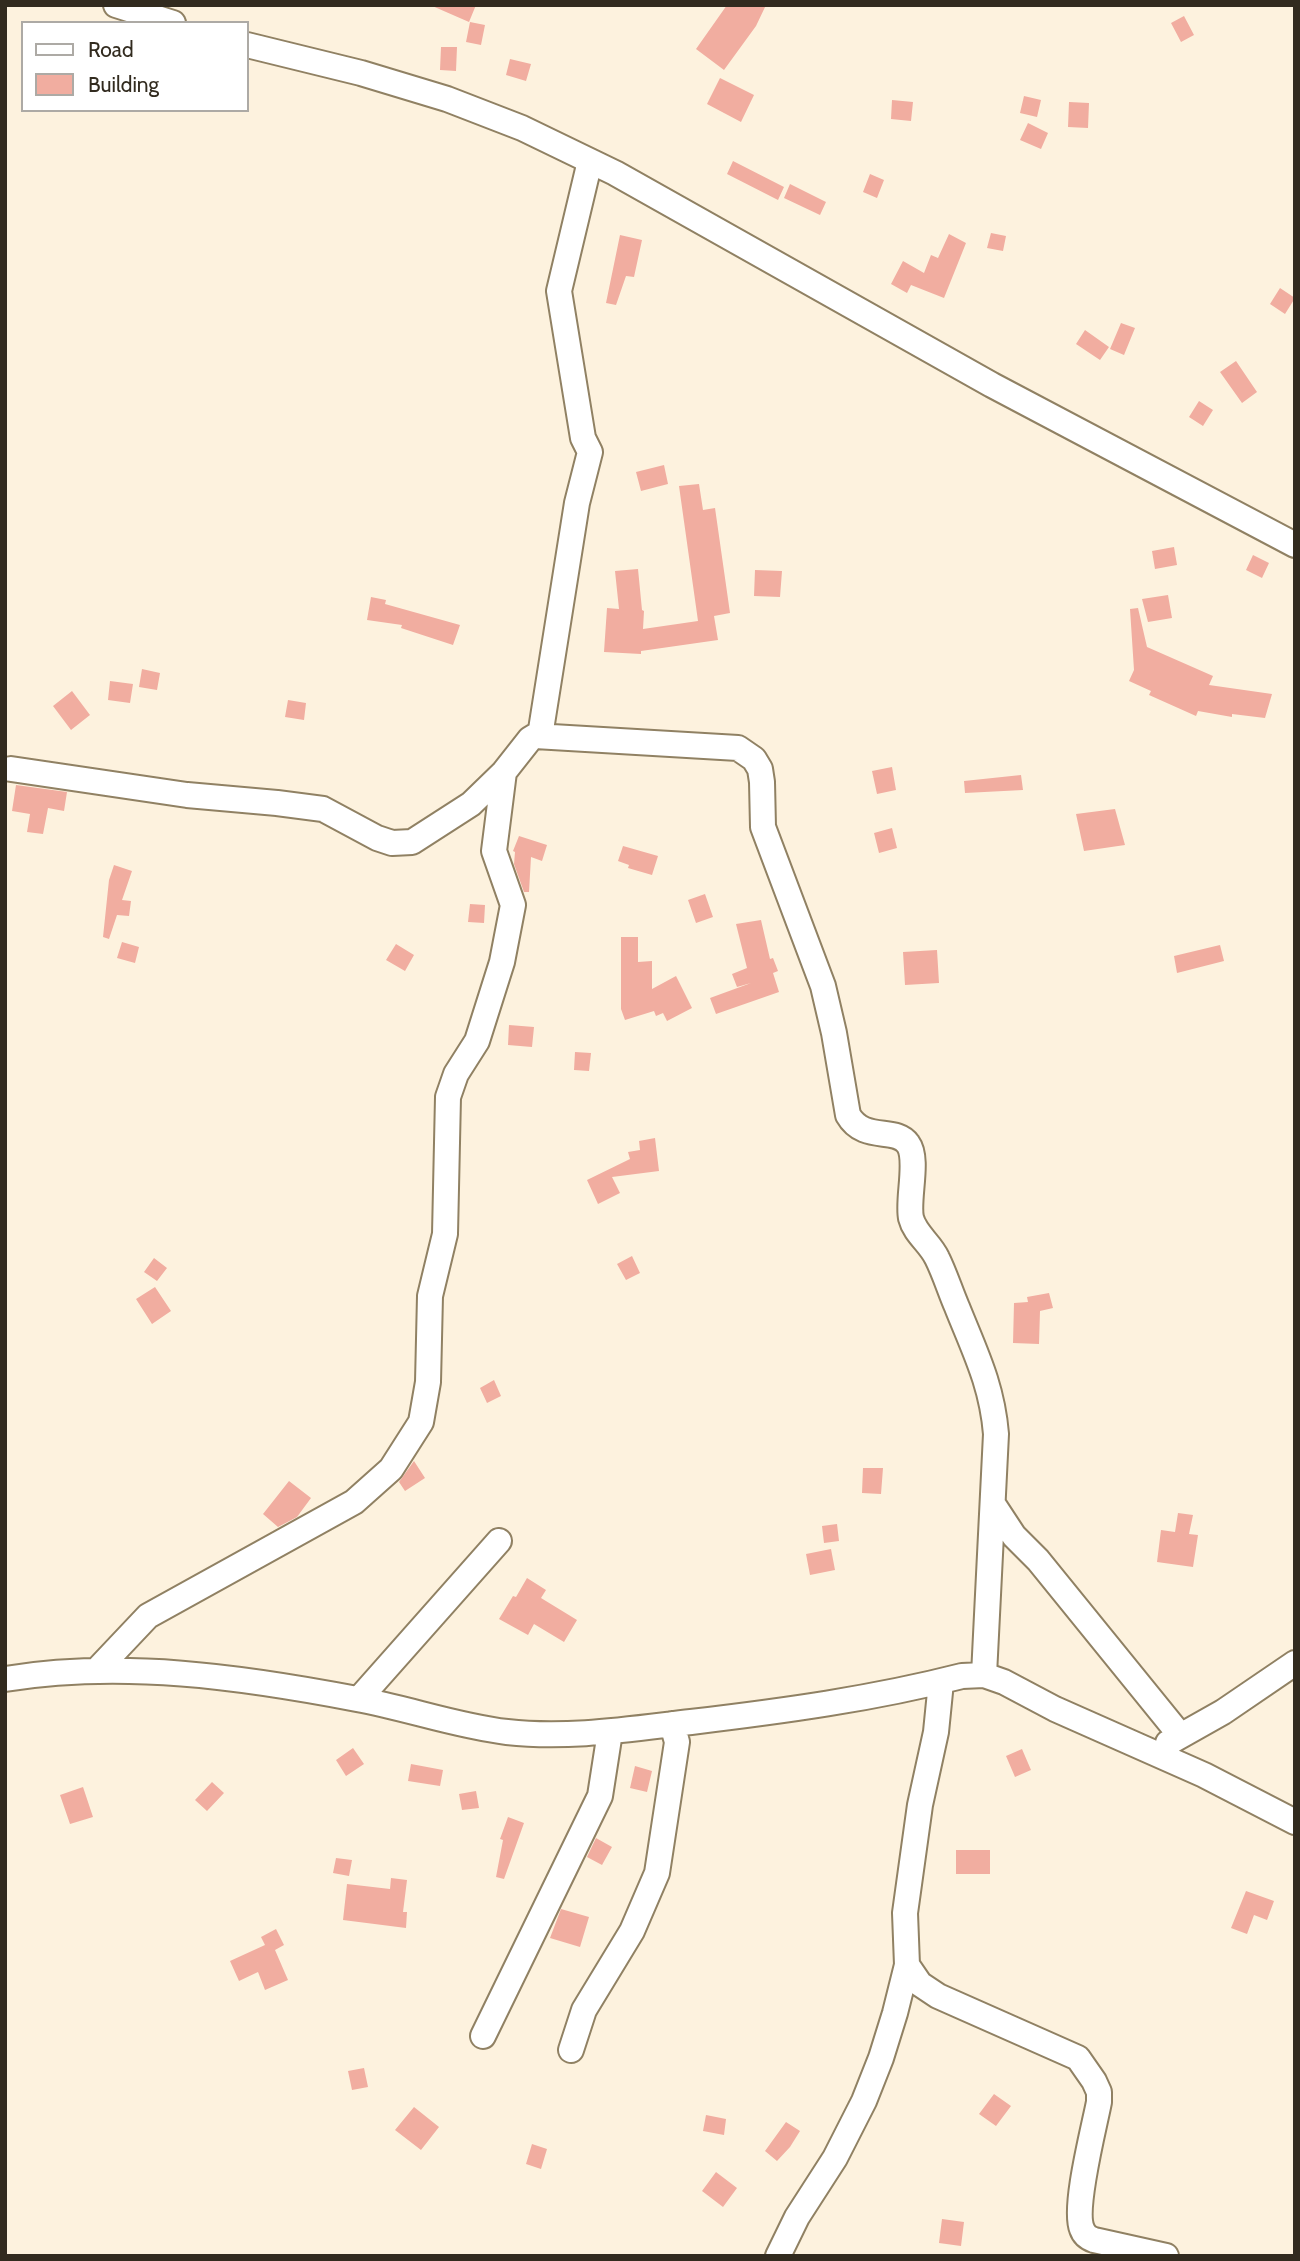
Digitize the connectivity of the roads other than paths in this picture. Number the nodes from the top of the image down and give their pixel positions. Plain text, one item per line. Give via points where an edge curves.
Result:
1 (116, 5) edge
2 (167, 21) edge
3 (248, 45) edge
4 (590, 161) junction
5 (1295, 545) edge
6 (540, 736) junction
7 (11, 769) dead end
8 (504, 772) junction
9 (993, 1504) junction
10 (499, 1541) dead end
11 (1295, 1663) edge
12 (96, 1671) junction
13 (984, 1675) junction
14 (5, 1679) edge
15 (941, 1682) junction
16 (359, 1699) junction
17 (672, 1724) junction
18 (610, 1732) junction
19 (1180, 1735) junction
20 (1154, 1752) junction
21 (1295, 1822) edge
22 (907, 1965) junction
23 (483, 2036) dead end
24 (571, 2050) dead end
25 (778, 2256) edge
26 (1166, 2256) edge

1 - 2 street
3 - 4 street via 447,99
4 - 5 street via 992,385
4 - 6 street via 559,291 583,438 590,452 577,503
6 - 8 street via 530,739
6 - 9 street via 738,748 754,759 762,782 763,827 823,986 848,1115 863,1131 901,1138 909,1144 911,1218 933,1249 977,1352 994,1405
7 - 8 street via 323,809 377,838 402,844 471,804
8 - 12 street via 494,851 513,905 502,962 477,1041 448,1097 445,1234 430,1296 428,1382 421,1422 391,1469 354,1502 148,1616
9 - 13 street
9 - 19 street via 1014,1536
10 - 16 street
11 - 19 street
12 - 14 street
12 - 16 street via 243,1679
13 - 15 street
13 - 20 street
15 - 17 street via 814,1708
15 - 22 street via 905,1913
16 - 18 street via 505,1732
17 - 18 street
17 - 24 street via 677,1742 657,1873 632,1931 584,2010
18 - 23 street via 600,1796
19 - 20 street
20 - 21 street
22 - 25 street via 864,2101
22 - 26 street via 920,1984 938,1996 1078,2058 1099,2092 1100,2102 1085,2173 1082,2230 1094,2240

